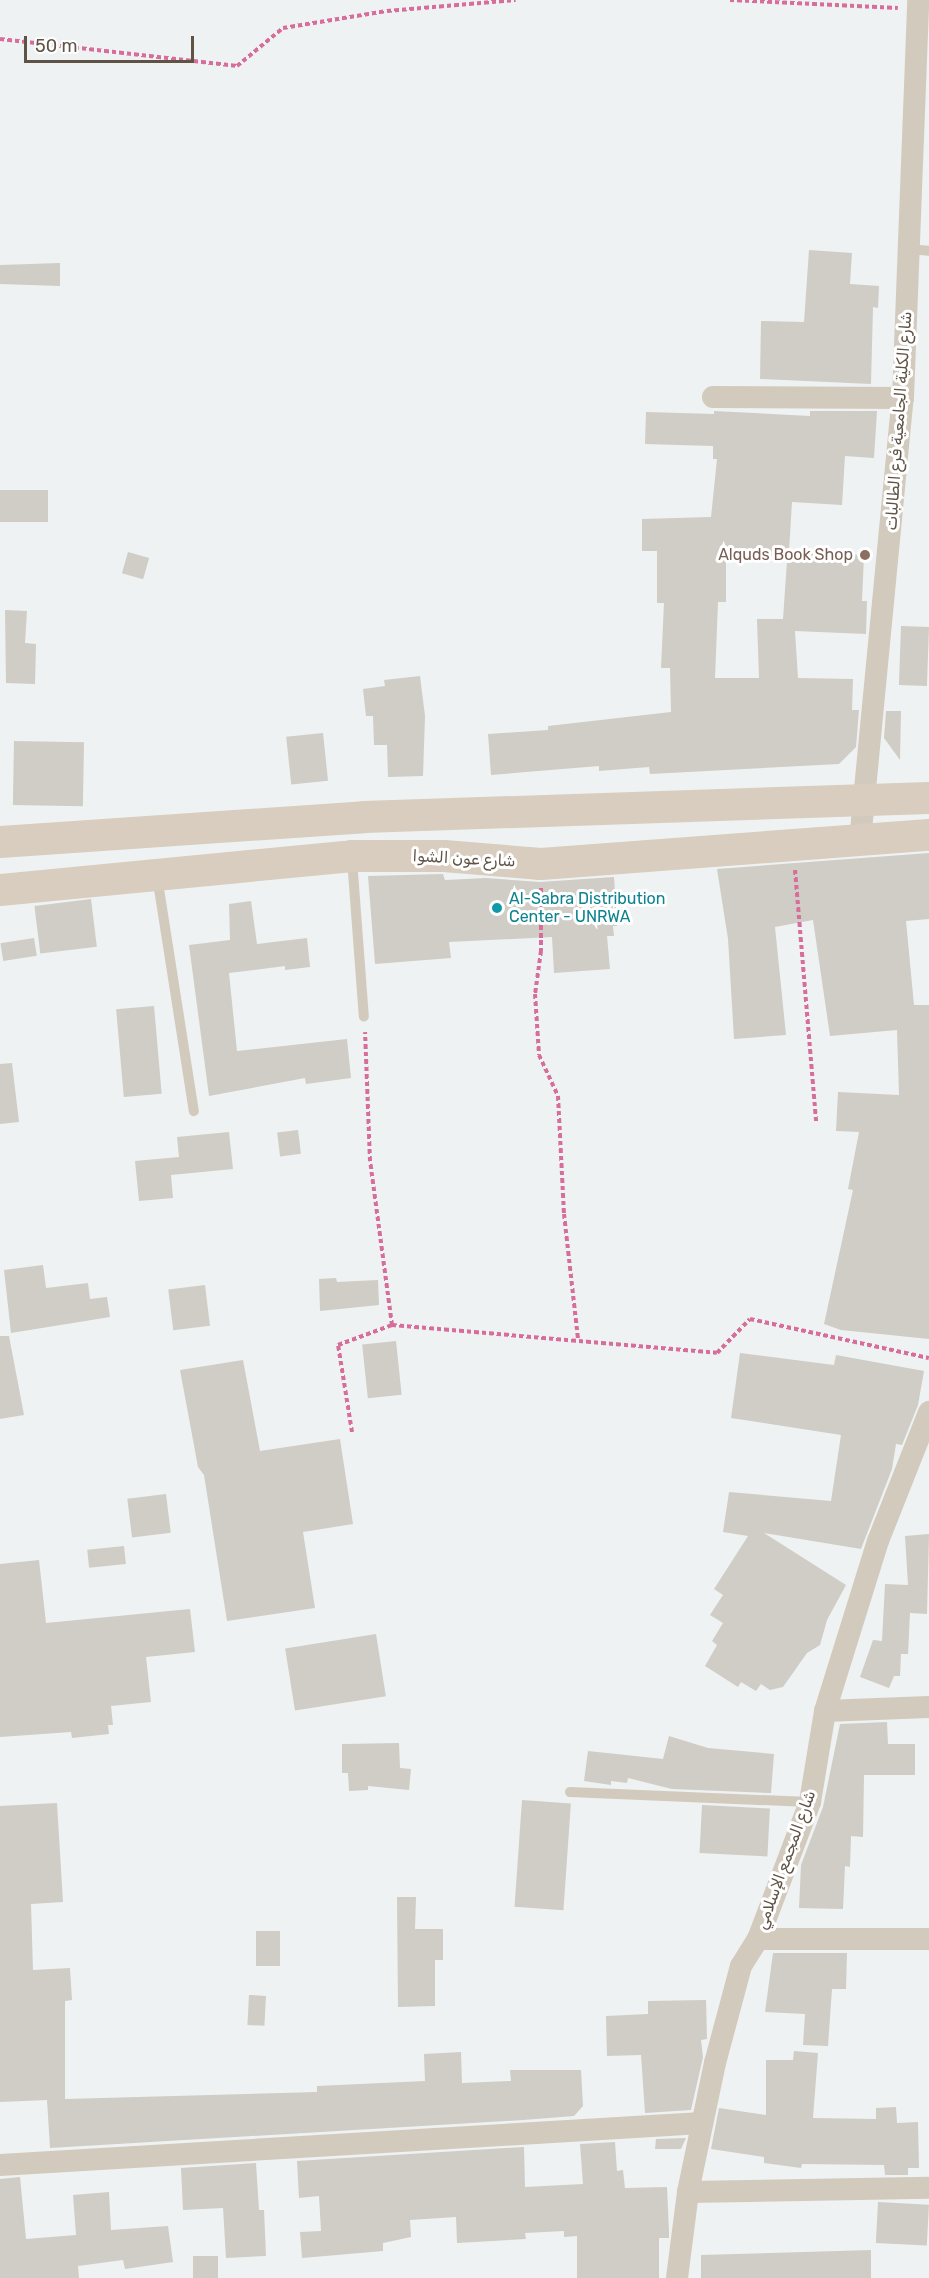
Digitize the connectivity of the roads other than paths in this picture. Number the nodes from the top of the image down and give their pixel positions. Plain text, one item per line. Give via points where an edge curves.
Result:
1 (917, 4) edge
2 (923, 72) edge
3 (919, 250) edge
4 (713, 397) dead end
5 (903, 398) junction
6 (929, 798) edge
7 (864, 799) junction
8 (929, 835) edge
9 (860, 841) junction
10 (0, 842) edge
11 (352, 856) junction
12 (157, 873) junction
13 (0, 890) edge
14 (364, 1017) road end
15 (194, 1111) dead end
16 (929, 1412) edge
17 (929, 1707) edge
18 (825, 1711) junction
19 (570, 1792) dead end
20 (810, 1802) junction
21 (758, 1939) junction
22 (929, 1939) edge
23 (702, 2123) junction
24 (0, 2165) edge
25 (929, 2188) edge
26 (688, 2192) junction
27 (677, 2278) edge

1 - 2 street, شارع الكلية الجامعية فرع الطالبات
2 - 3 street, شارع الكلية الجامعية فرع الطالبات
3 - 5 street, شارع الكلية الجامعية فرع الطالبات
4 - 5 street
5 - 7 street, شارع الكلية الجامعية فرع الطالبات
6 - 7 main road
7 - 9 street, شارع الكلية الجامعية فرع الطالبات
7 - 10 main road via 364,817
8 - 9 main road, شارع عون الشوا
9 - 11 main road, شارع عون الشوا via 541,864 444,856
11 - 12 main road, شارع عون الشوا
11 - 14 lane
12 - 13 main road, شارع عون الشوا
12 - 15 lane
16 - 18 street, شارع المجمع الإسلامي via 878,1541
17 - 18 street
18 - 20 street, شارع المجمع الإسلامي
19 - 20 lane
20 - 21 street, شارع المجمع الإسلامي
21 - 22 street
21 - 23 street, شارع المجمع الإسلامي via 741,1966
23 - 24 street
23 - 26 street, شارع المجمع الإسلامي
25 - 26 street
26 - 27 street, شارع المجمع الإسلامي

